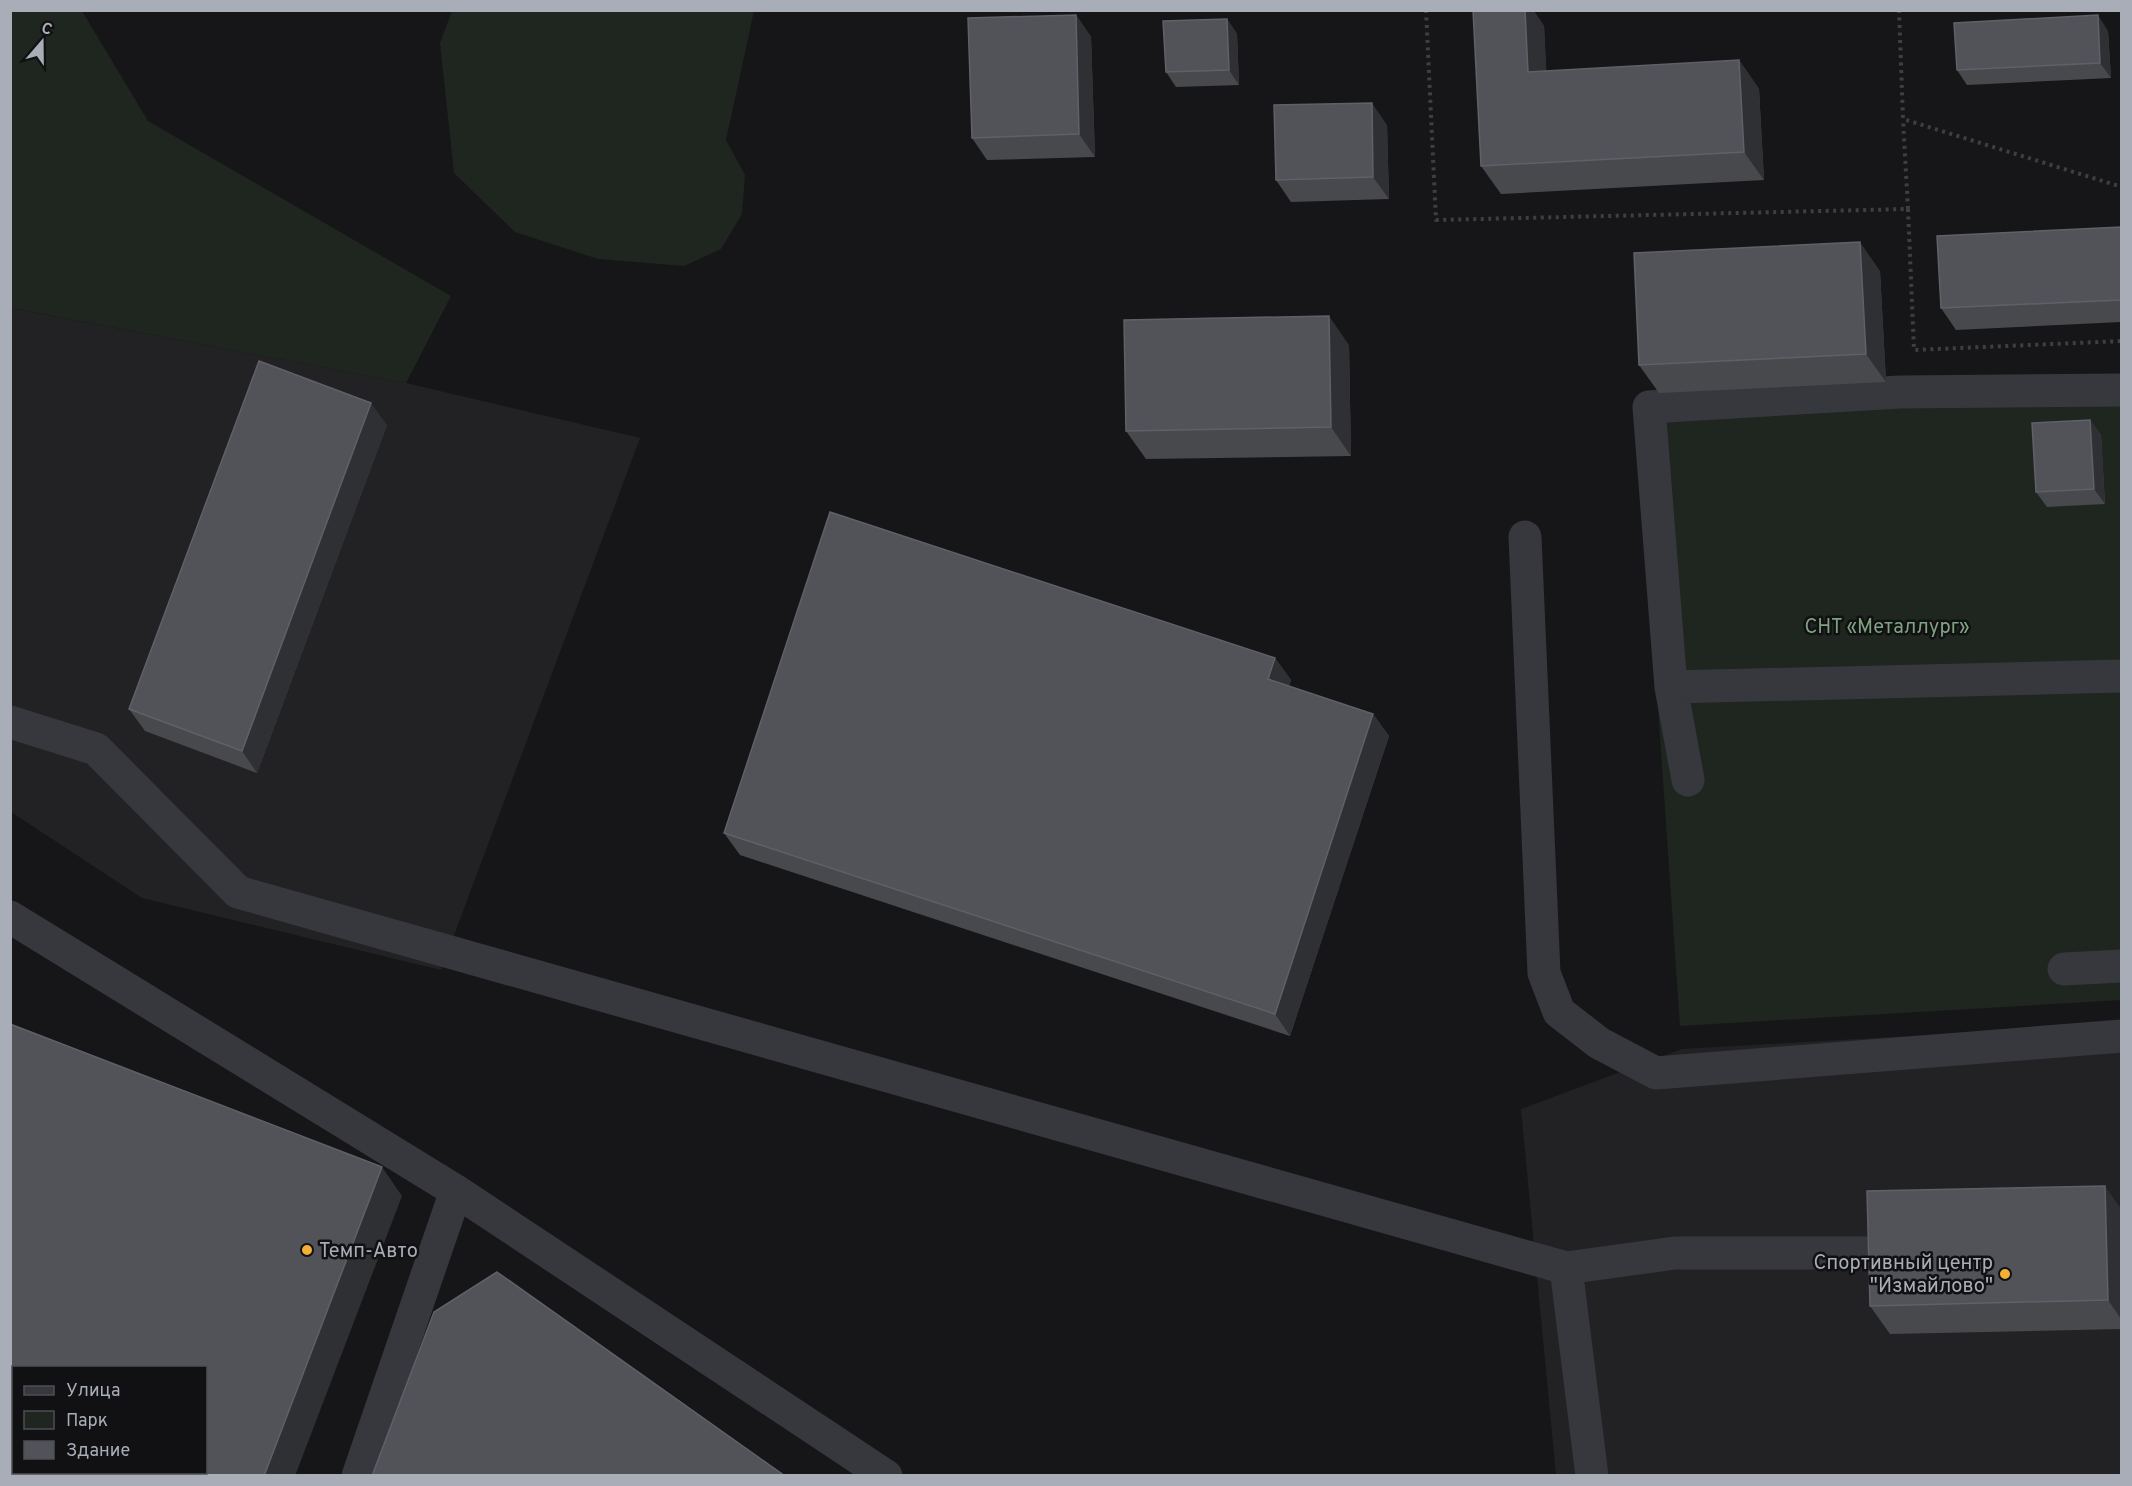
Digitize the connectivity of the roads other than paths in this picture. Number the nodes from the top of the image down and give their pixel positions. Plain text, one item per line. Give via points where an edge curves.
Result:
1 (2121, 390) edge
2 (1525, 537) dead end
3 (2121, 676) edge
4 (1671, 687) junction
5 (10, 722) edge
6 (1688, 780) dead end
7 (10, 917) edge
8 (2121, 966) edge
9 (2064, 969) dead end
10 (2121, 1036) edge
11 (456, 1191) junction
12 (1868, 1253) edge
13 (1566, 1268) junction
14 (358, 1476) edge
15 (886, 1476) edge
16 (1592, 1476) edge

1 - 4 lane via 1900,392 1649,407
2 - 10 lane via 1544,973 1559,1012 1599,1044 1656,1073
3 - 4 lane
4 - 6 lane
5 - 13 lane via 96,749 238,892
7 - 11 lane
8 - 9 lane
11 - 14 lane
11 - 15 lane
12 - 13 lane via 1675,1253
13 - 16 lane

